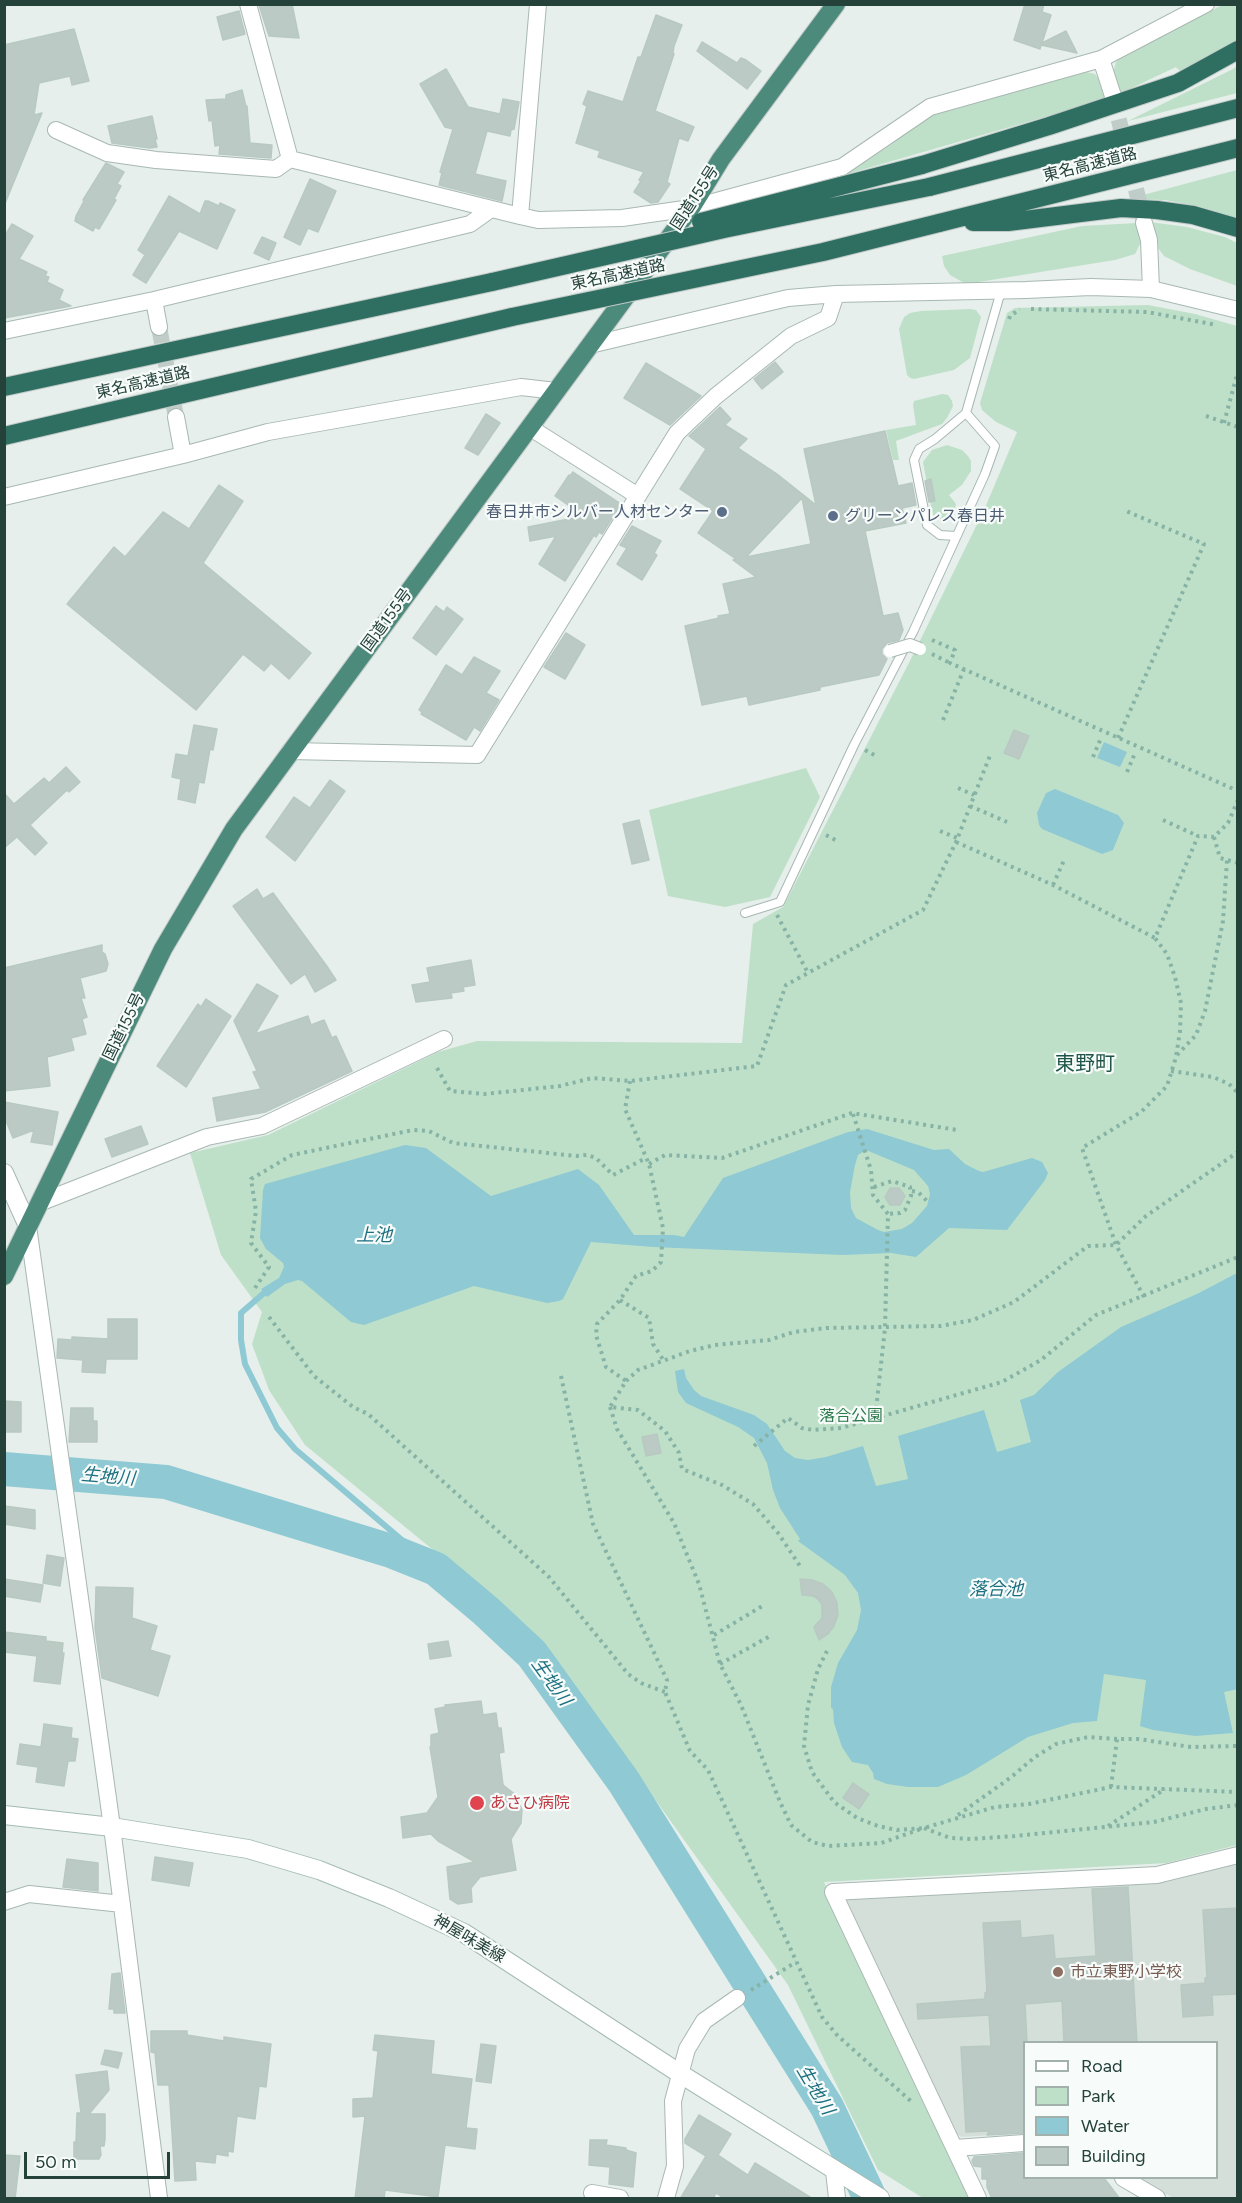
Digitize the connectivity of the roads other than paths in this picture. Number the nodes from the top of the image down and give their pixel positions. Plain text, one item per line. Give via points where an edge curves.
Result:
1 (248, 4) edge
2 (538, 4) edge
3 (836, 4) edge
4 (1206, 4) edge
5 (1238, 50) edge
6 (1101, 59) junction
7 (1113, 96) tunnel mouth
8 (1238, 108) edge
9 (56, 130) dead end
10 (1238, 148) edge
11 (290, 159) junction
12 (691, 208) junction
13 (491, 209) junction
14 (520, 216) junction
15 (939, 223) junction
16 (1144, 223) tunnel mouth
17 (1238, 228) edge
18 (492, 282) junction
19 (1151, 289) junction
20 (1001, 291) junction
21 (836, 294) junction
22 (154, 300) junction
23 (1238, 310) edge
24 (159, 327) tunnel mouth
25 (4, 331) edge
26 (590, 345) junction
27 (4, 387) edge
28 (556, 391) junction
29 (966, 413) junction
30 (176, 417) tunnel mouth
31 (529, 427) junction
32 (4, 436) edge
33 (183, 455) junction
34 (638, 496) junction
35 (4, 497) edge
36 (956, 536) junction
37 (920, 649) dead end
38 (890, 651) dead end
39 (290, 751) junction
40 (744, 913) dead end
41 (444, 1039) dead end
42 (4, 1173) edge
43 (39, 1203) junction
44 (28, 1226) junction
45 (4, 1276) edge
46 (4, 1815) edge
47 (112, 1827) junction
48 (1238, 1855) edge
49 (4, 1902) edge
50 (122, 1904) junction
51 (737, 1998) road end
52 (680, 2073) junction
53 (1023, 2143) edge
54 (954, 2148) junction
55 (834, 2171) junction
56 (1125, 2179) edge
57 (592, 2193) dead end
58 (159, 2199) edge
59 (620, 2199) edge
60 (666, 2199) edge
61 (837, 2199) edge
62 (880, 2199) edge
63 (978, 2199) edge
64 (1156, 2199) edge

1 - 11 street
2 - 14 street
3 - 12 highway, 国道155号 via 720,159
4 - 6 street
5 - 18 highway, bridge via 1178,83 1049,126 922,165 726,215
6 - 7 street
6 - 12 street via 930,107 842,167
8 - 18 highway, 東名高速道路, bridge via 929,187
9 - 11 street via 107,153 146,158 276,169
10 - 15 highway, 東名高速道路
11 - 13 street
12 - 14 street via 622,218 538,220
12 - 26 highway, 国道155号
13 - 14 street
13 - 22 street via 470,224
15 - 17 highway via 1008,222 1121,208 1193,215
15 - 32 highway, 東名高速道路, bridge via 823,252 512,317
16 - 19 street via 1149,240
18 - 27 highway, 東名高速道路
19 - 20 street
19 - 23 street
20 - 21 street
20 - 29 lane
21 - 26 street via 788,298
21 - 34 street via 828,318 791,336 677,433
22 - 24 street
22 - 25 street
26 - 28 highway, 国道155号
28 - 31 highway, 国道155号
28 - 33 street via 521,387 268,432
29 - 36 lane via 995,446
29 - 36 lane via 919,449 914,460 927,525 940,535
30 - 33 street
31 - 34 street
31 - 39 highway, 国道155号
33 - 35 street
34 - 39 street via 477,755
36 - 40 lane via 780,902
37 - 38 street, bridge via 910,645
39 - 43 highway, 国道155号 via 234,829 163,949
41 - 43 street via 262,1126 207,1137
42 - 44 main road
43 - 44 highway, 国道155号
44 - 45 highway, 国道155号
44 - 47 street
46 - 47 main road, 神屋味美線
47 - 50 street
47 - 52 main road, 神屋味美線 via 248,1849 319,1870 389,1898 464,1933
48 - 54 street via 1156,1875 833,1892
49 - 50 street via 29,1894
50 - 58 street
51 - 52 street via 704,2020 687,2049
52 - 55 main road, 神屋味美線
52 - 60 street via 673,2102 675,2166
53 - 54 street
54 - 63 street
55 - 61 street
55 - 62 main road, 神屋味美線
56 - 64 street
57 - 59 street

